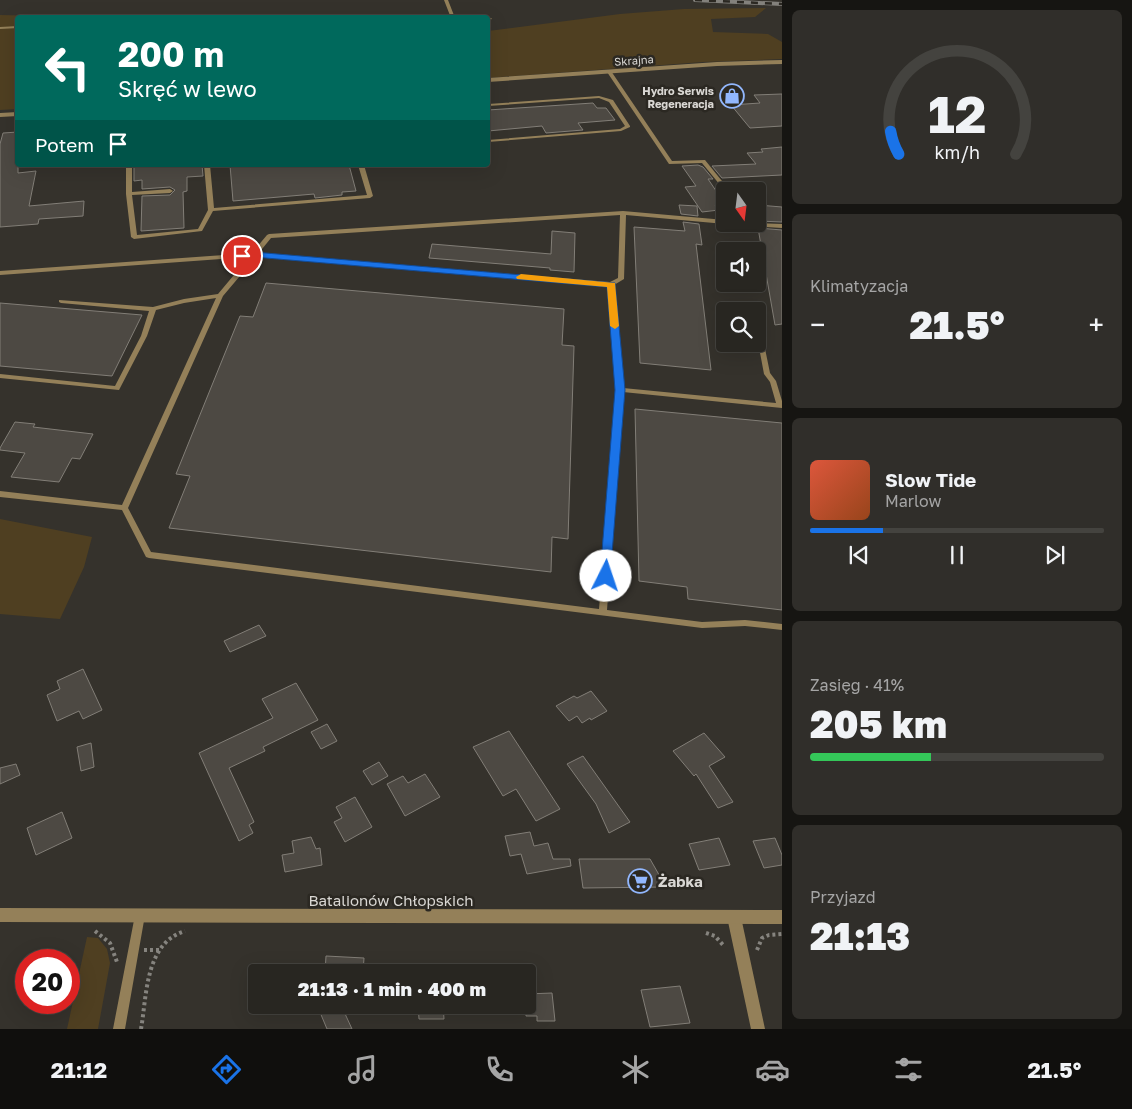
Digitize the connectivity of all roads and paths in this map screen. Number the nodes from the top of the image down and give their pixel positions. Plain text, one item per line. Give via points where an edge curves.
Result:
1 (446, 0) edge
2 (452, 15) edge
3 (15, 27) edge
4 (0, 28) edge
5 (782, 62) edge
6 (609, 72) junction
7 (490, 80) edge
8 (490, 105) edge
9 (15, 114) edge
10 (0, 115) edge
11 (490, 141) edge
12 (129, 167) edge
13 (207, 167) edge
14 (362, 167) edge
15 (720, 182) edge
16 (170, 191) dead end
17 (129, 194) junction
18 (211, 210) junction
19 (623, 213) junction
20 (716, 221) edge
21 (766, 225) edge
22 (782, 226) edge
23 (254, 255) junction
24 (0, 273) edge
25 (611, 284) junction
26 (220, 296) junction
27 (61, 301) dead end
28 (152, 309) junction
29 (763, 352) edge
30 (0, 376) edge
31 (620, 390) junction
32 (781, 406) edge
33 (0, 494) edge
34 (124, 508) junction
35 (603, 613) junction
36 (782, 628) edge
37 (0, 915) edge
38 (140, 915) junction
39 (734, 918) junction
40 (782, 918) edge
41 (90, 930) dead end
42 (192, 931) dead end
43 (696, 932) dead end
44 (782, 934) edge
45 (726, 949) dead end
46 (758, 956) dead end
47 (117, 967) dead end
48 (119, 1029) edge
49 (142, 1029) edge
50 (758, 1029) edge

1 - 2 lane
3 - 4 lane
5 - 6 street, Skrajna
6 - 7 street, Skrajna
6 - 15 lane via 671,163 703,161
8 - 11 lane via 599,97 611,101 628,126 621,130
9 - 10 street
12 - 17 lane
13 - 18 lane
14 - 18 lane via 370,196
16 - 17 lane
17 - 18 lane via 134,237 200,230
19 - 20 lane
19 - 23 lane via 269,236
19 - 25 lane via 621,279
21 - 22 lane
23 - 24 lane
23 - 25 lane
23 - 26 lane
25 - 31 lane
26 - 28 lane
26 - 34 lane
27 - 28 lane
28 - 30 lane via 144,336 117,388
29 - 32 lane
31 - 32 lane
31 - 35 lane
33 - 34 lane
34 - 35 lane via 149,555
35 - 36 lane via 702,625 745,623
37 - 38 street, Batalionów Chłopskich
38 - 39 street, Batalionów Chłopskich
38 - 48 lane
39 - 40 street, Batalionów Chłopskich
39 - 50 street
41 - 47 path via 108,938 116,954
42 - 49 path via 180,932 159,950
43 - 45 path via 715,936
44 - 46 path via 761,938

